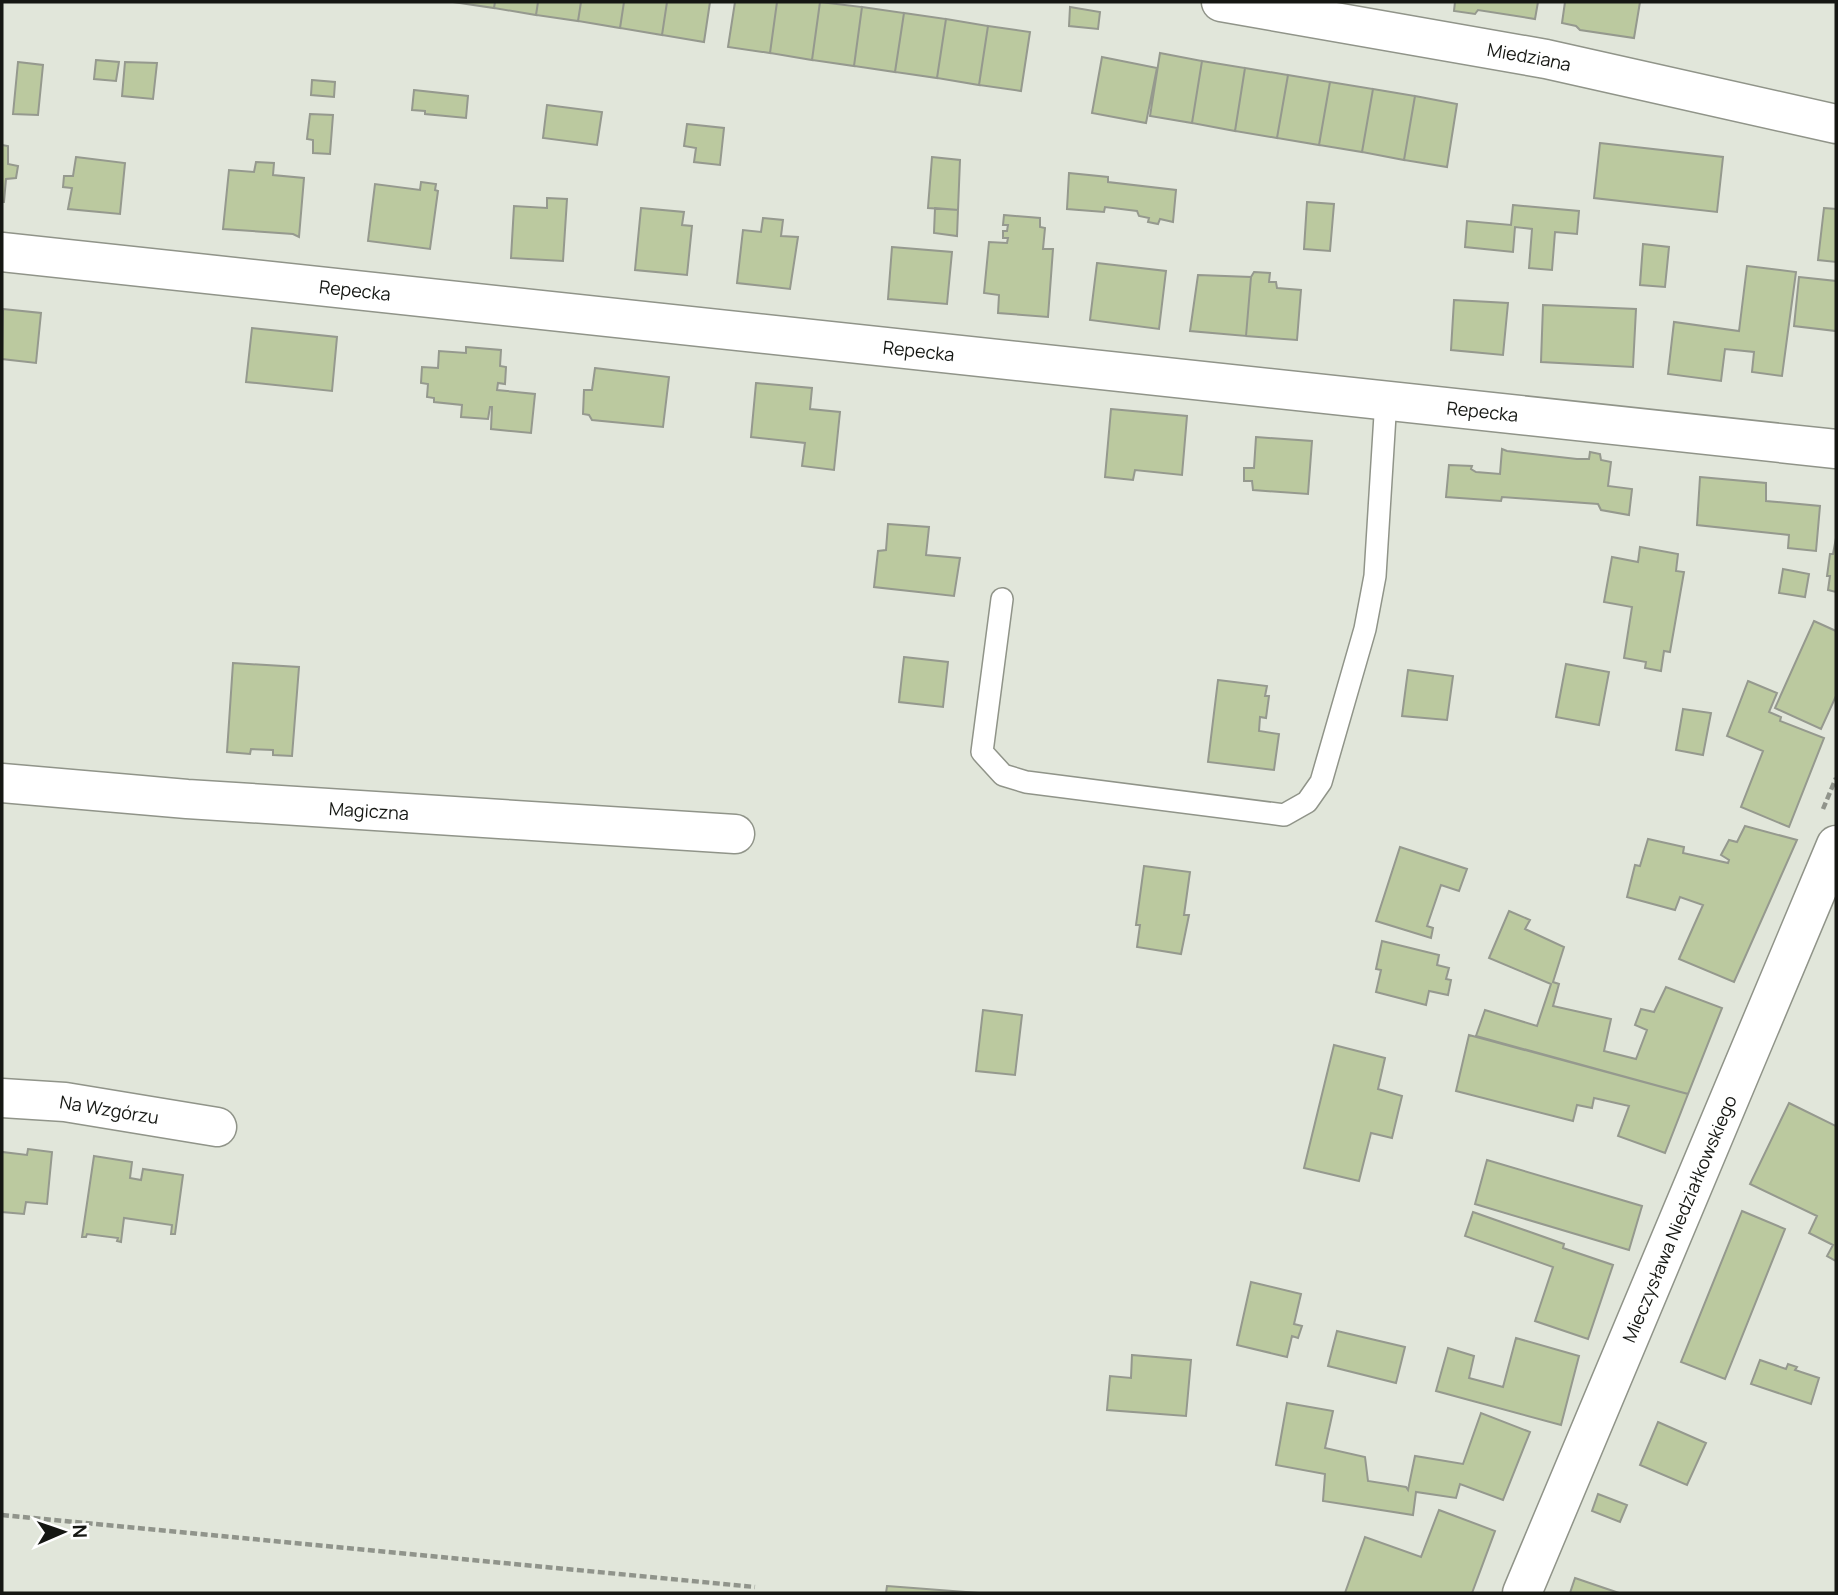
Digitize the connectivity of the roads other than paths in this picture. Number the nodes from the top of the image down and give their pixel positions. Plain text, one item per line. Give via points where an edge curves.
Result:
1 (1221, 2) edge
2 (1836, 124) edge
3 (2, 252) edge
4 (1386, 399) junction
5 (1836, 449) edge
6 (1002, 599) dead end
7 (2, 783) edge
8 (735, 834) dead end
9 (1836, 845) edge
10 (2, 1098) edge
11 (217, 1127) dead end
12 (1522, 1593) edge

1 - 2 street, Miedziana via 1546,59
3 - 4 street, Repecka
4 - 5 street, Repecka
4 - 6 lane via 1375,576 1365,629 1321,782 1307,802 1284,815 1026,782 1003,775 982,752
7 - 8 street, Magiczna
9 - 12 street, Mieczysława Niedziałkowskiego
10 - 11 street, Na Wzgórzu via 65,1102

